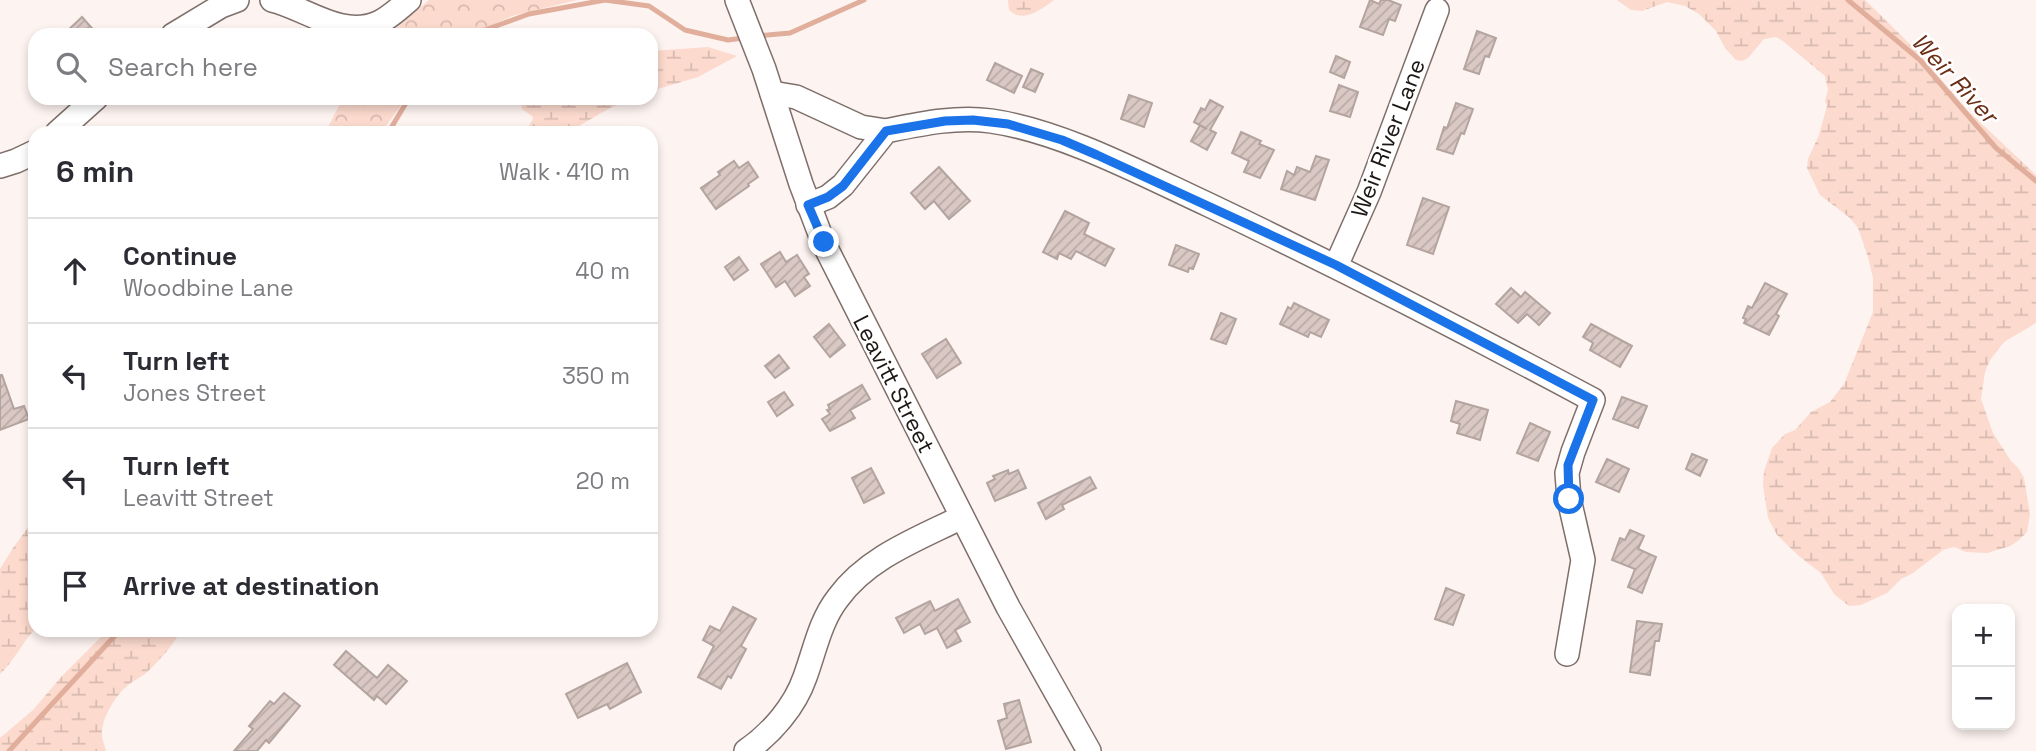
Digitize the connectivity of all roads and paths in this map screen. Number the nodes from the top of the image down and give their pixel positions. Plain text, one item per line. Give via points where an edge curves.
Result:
1 (237, 0) edge
2 (272, 0) edge
3 (409, 0) edge
4 (738, 3) edge
5 (1437, 10) dead end
6 (185, 28) edge
7 (772, 93) junction
8 (88, 105) edge
9 (65, 126) edge
10 (886, 131) junction
11 (28, 156) edge
12 (0, 166) edge
13 (808, 205) junction
14 (1336, 265) junction
15 (962, 517) junction
16 (1567, 654) dead end
17 (746, 751) edge
18 (1089, 751) edge

1 - 6 street
2 - 3 street via 334,24 358,27 381,22
4 - 7 street, Leavitt Street
5 - 14 street, Weir River Lane
7 - 10 street via 796,97 862,127
7 - 13 street, Leavitt Street
8 - 9 street
10 - 13 street via 843,186
10 - 14 street via 973,120 1039,132 1154,179
11 - 12 street
13 - 15 street, Leavitt Street
14 - 16 street via 1593,400 1567,473 1583,560
15 - 17 street via 890,553 848,585 820,629 793,703
15 - 18 street, Leavitt Street

